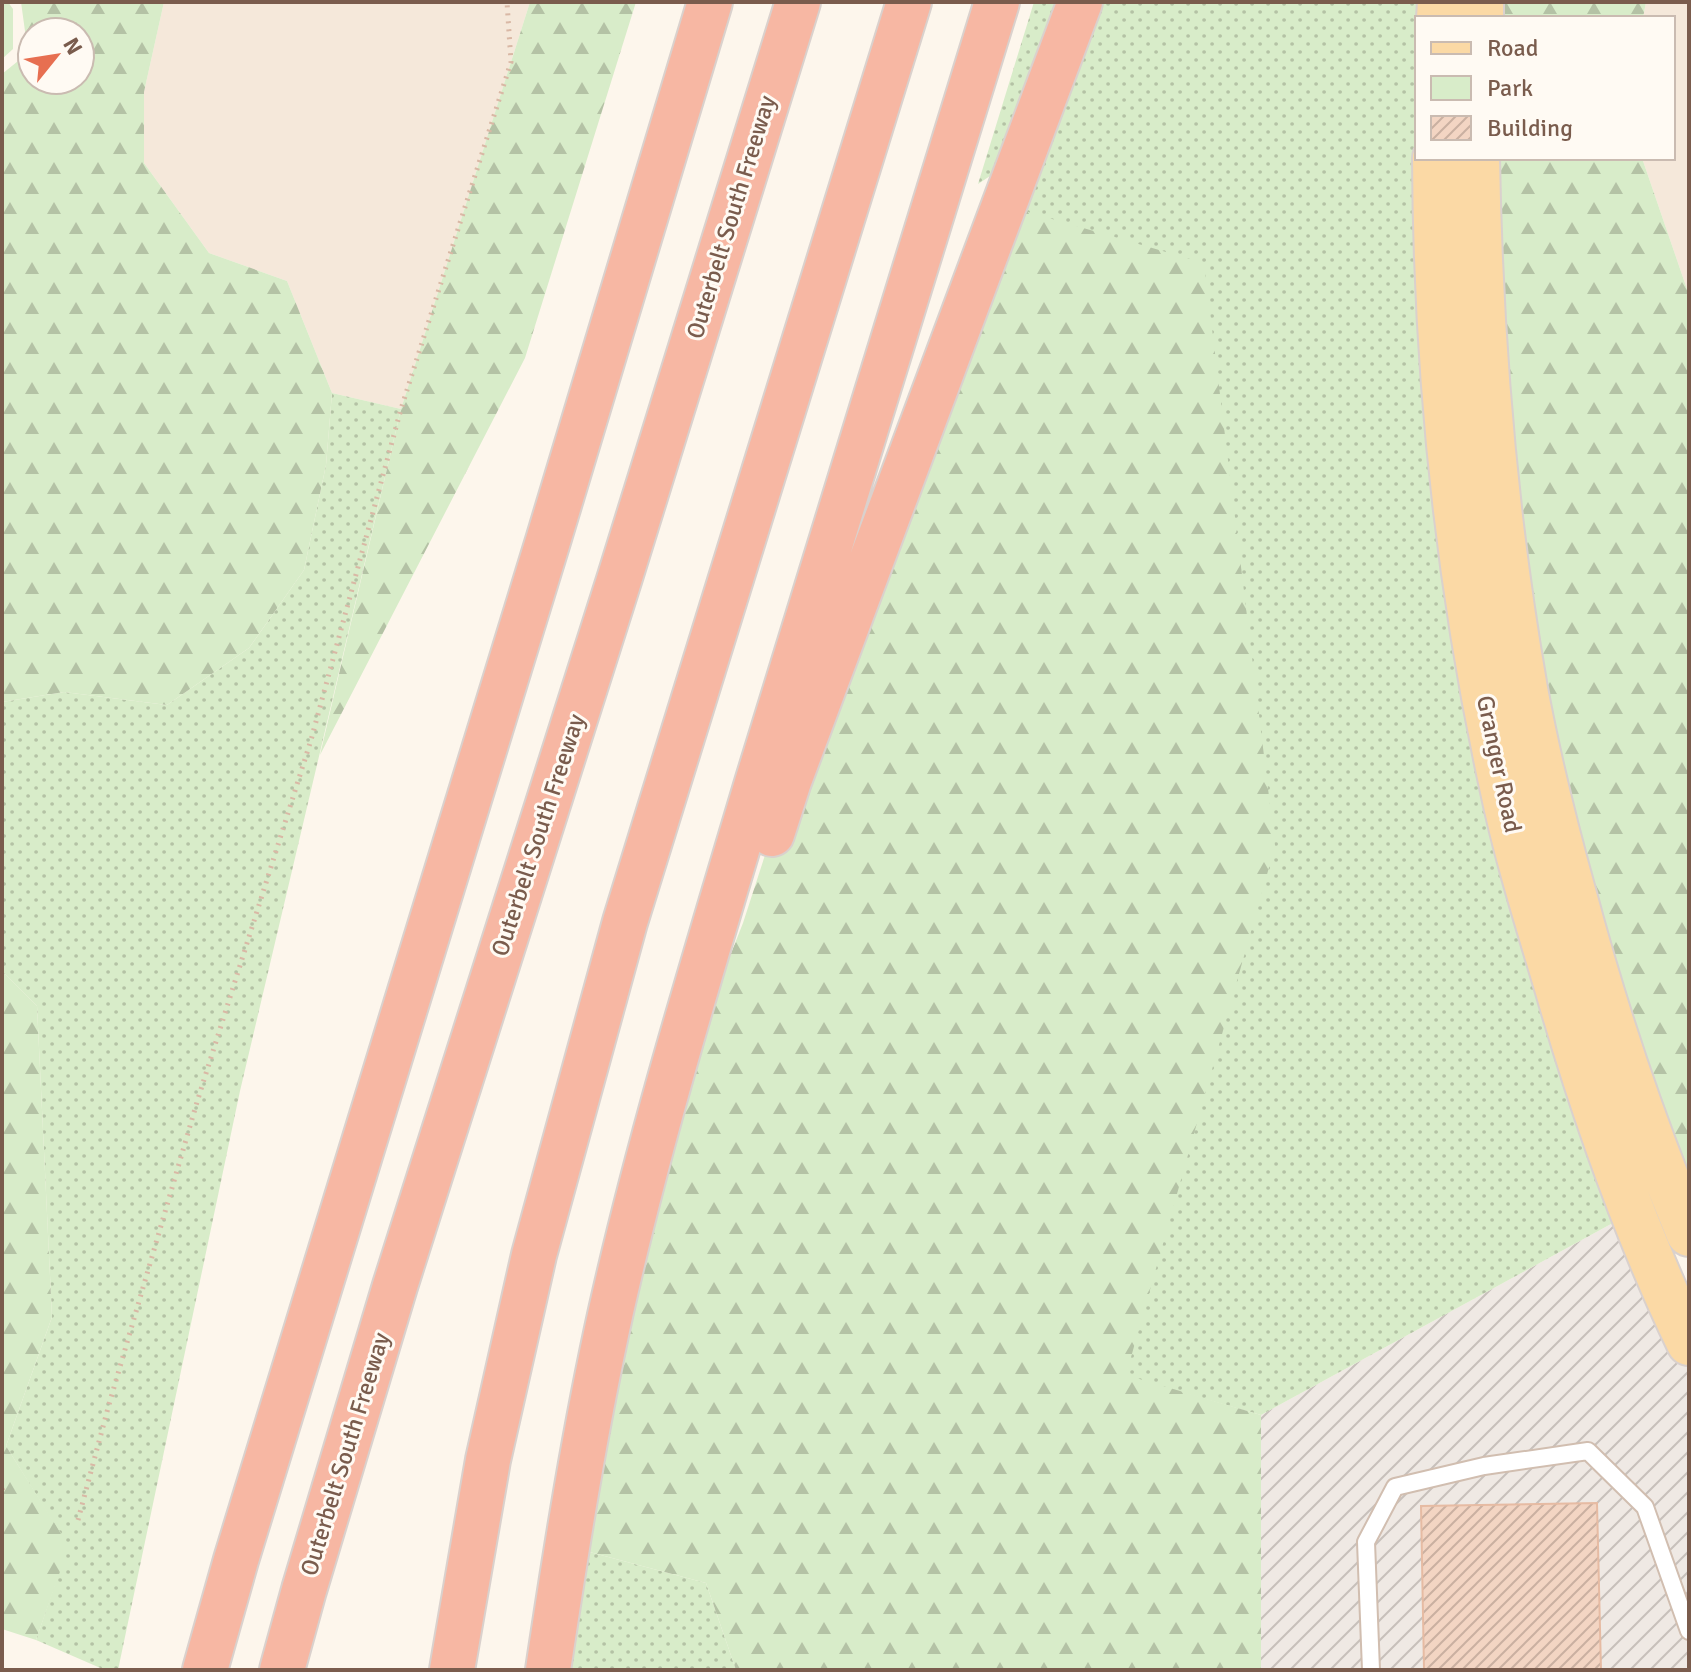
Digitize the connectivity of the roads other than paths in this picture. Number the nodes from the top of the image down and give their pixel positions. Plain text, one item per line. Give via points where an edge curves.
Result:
1 (710, 2) edge
2 (798, 2) edge
3 (909, 2) edge
4 (997, 2) edge
5 (1080, 2) edge
6 (1435, 160) edge
7 (1477, 160) edge
8 (646, 1169) junction
9 (1689, 1234) edge
10 (1689, 1343) edge
11 (1689, 1631) edge
12 (205, 1670) edge
13 (282, 1670) edge
14 (452, 1670) edge
15 (548, 1670) edge
16 (1371, 1670) edge

1 - 12 highway
2 - 13 highway, Outerbelt South Freeway via 395,1286
3 - 14 highway via 625,922 534,1255 488,1460
4 - 8 highway via 803,628
5 - 8 highway via 789,781 743,923
6 - 10 main road, Granger Road via 1440,347 1456,518 1502,787 1582,1074
7 - 9 main road, Granger Road via 1494,465 1526,691 1553,820 1590,953 1626,1070
8 - 15 highway via 611,1312
11 - 16 lane via 1645,1507 1588,1451 1484,1466 1395,1487 1366,1542

